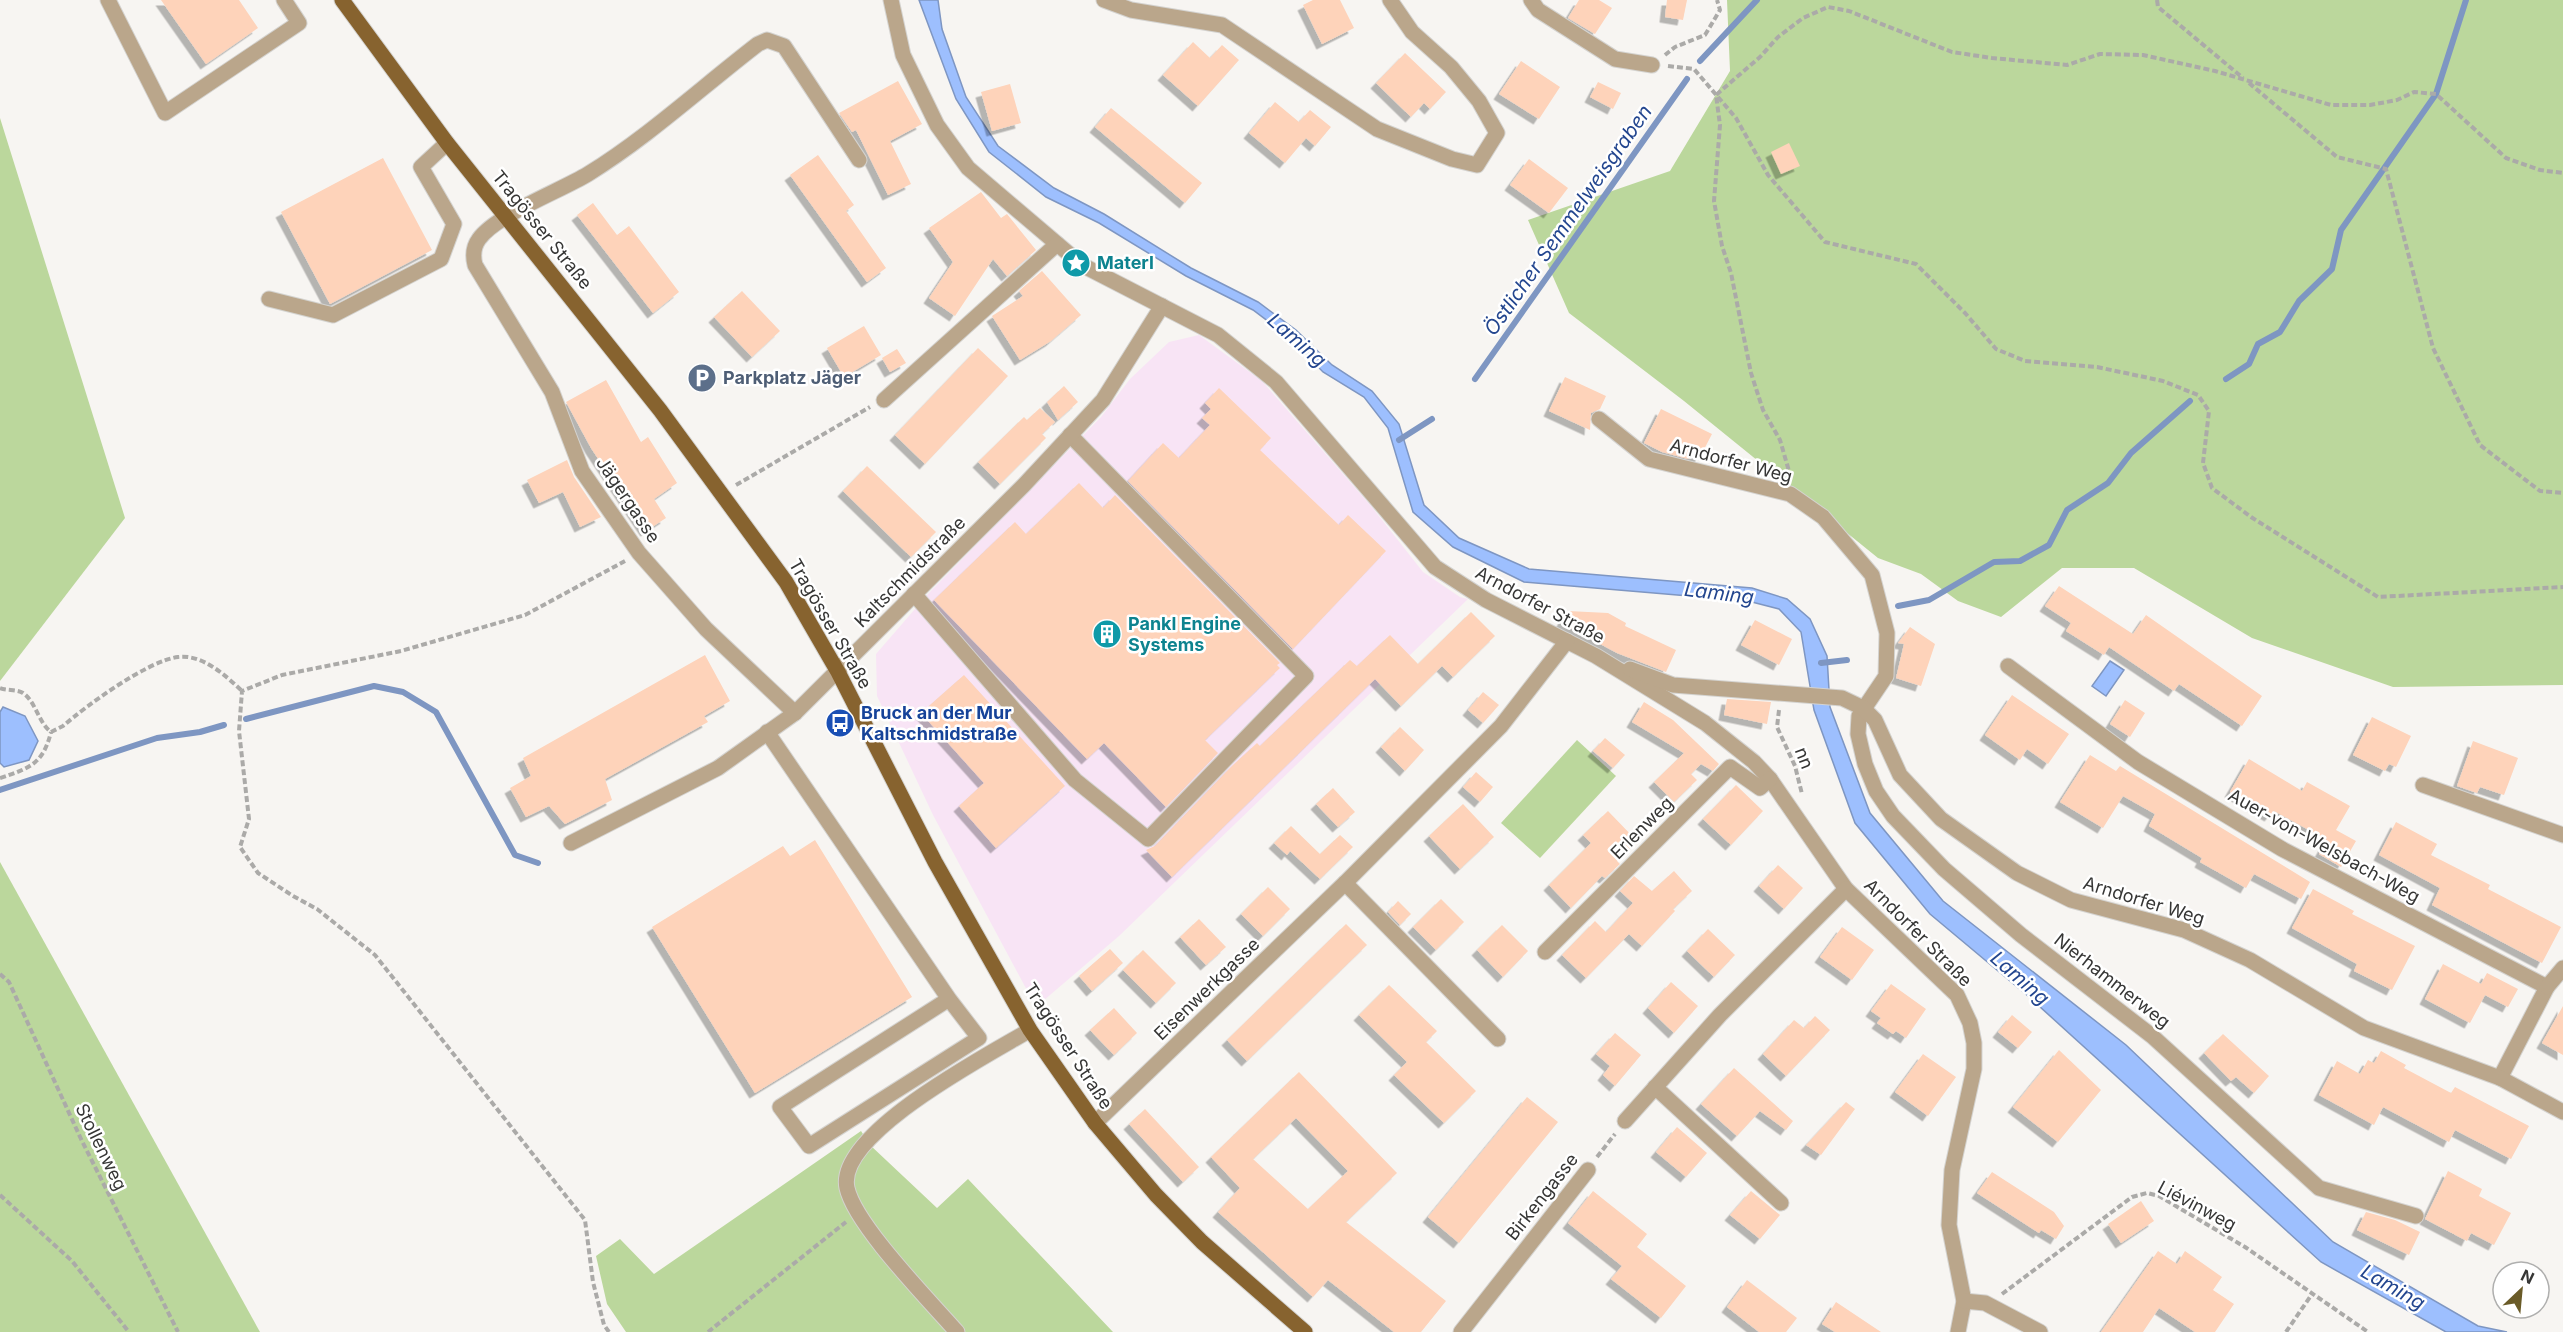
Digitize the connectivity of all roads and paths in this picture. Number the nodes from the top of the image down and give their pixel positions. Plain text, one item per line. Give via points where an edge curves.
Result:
1 (108, 0) edge
2 (284, 0) edge
3 (342, 0) edge
4 (891, 0) edge
5 (1104, 0) edge
6 (1390, 0) edge
7 (1531, 0) edge
8 (1717, 0) edge
9 (2157, 0) edge
10 (1652, 64) junction
11 (2246, 81) junction
12 (1716, 94) junction
13 (447, 143) junction
14 (859, 160) dead end
15 (2563, 173) edge
16 (506, 217) junction
17 (1057, 244) junction
18 (268, 299) dead end
19 (1162, 306) junction
20 (884, 400) joint
21 (1599, 418) dead end
22 (1070, 435) junction
23 (2563, 493) edge
24 (720, 494) junction
25 (1790, 494) junction
26 (639, 553) junction
27 (2563, 587) edge
28 (914, 594) junction
29 (1567, 641) junction
30 (1596, 656) junction
31 (2008, 666) dead end
32 (838, 672) junction
33 (0, 688) edge
34 (242, 691) junction
35 (1782, 693) junction
36 (1863, 708) junction
37 (795, 713) junction
38 (51, 732) junction
39 (767, 732) junction
40 (0, 778) edge
41 (1770, 780) junction
42 (2423, 785) dead end
43 (1803, 798) dead end
44 (2563, 835) edge
45 (571, 843) dead end
46 (1345, 882) junction
47 (1846, 889) junction
48 (1545, 952) dead end
49 (2563, 968) edge
50 (0, 974) edge
51 (2547, 987) junction
52 (949, 999) junction
53 (1030, 1030) junction
54 (1498, 1039) dead end
55 (2500, 1078) junction
56 (1655, 1087) junction
57 (2563, 1112) edge
58 (1625, 1121) joint
59 (1095, 1123) junction
60 (1588, 1170) joint
61 (0, 1195) edge
62 (1781, 1203) dead end
63 (860, 1212) junction
64 (2416, 1216) dead end
65 (2312, 1294) junction
66 (1964, 1300) junction
67 (1985, 1303) junction
68 (129, 1332) edge
69 (178, 1332) edge
70 (609, 1332) edge
71 (708, 1332) edge
72 (957, 1332) edge
73 (1305, 1332) edge
74 (1461, 1332) edge
75 (1958, 1332) edge
76 (2040, 1332) edge
77 (2286, 1332) edge
78 (2368, 1332) edge

1 - 2 street via 165,113 299,23
3 - 13 main road, Tragösser Straße
4 - 17 street, Arndorfer Straße via 903,55 937,125 968,168
5 - 6 street via 1131,10 1222,25 1377,129 1477,165 1497,134 1479,101 1451,67 1412,32
7 - 10 street via 1538,10 1615,59
8 - 10 path via 1720,10 1705,35 1675,47
9 - 11 path via 2158,7
10 - 12 path via 1694,69
11 - 12 path via 2216,70 2143,56 2100,54 2067,65 1952,52 1860,14 1828,7 1803,18 1778,37
11 - 15 path via 2331,105 2370,105 2414,92 2436,94 2506,158
11 - 23 path via 2337,157 2386,169 2433,348 2480,445 2540,491
12 - 25 path via 1720,125 1714,201 1722,246 1751,373 1763,410 1780,440 1793,483
12 - 27 path via 1736,118 1768,175 1825,242 1916,264 1996,349 2025,362 2097,367 2163,381 2198,395 2209,411 2203,463 2212,488 2378,597
13 - 16 main road, Tragösser Straße
13 - 18 street via 421,167 454,224 441,259 333,315
14 - 16 street, Jägergasse via 784,46 767,39 588,174
16 - 24 main road, Tragösser Straße via 660,410
16 - 26 street, Jägergasse via 479,239 472,255 475,265 552,392 582,471
17 - 19 street, Arndorfer Straße via 1082,265
17 - 20 street
19 - 22 street, Kaltschmidstraße via 1103,400
19 - 29 street, Arndorfer Straße via 1218,335 1276,382 1435,567 1486,600
20 - 24 path
21 - 25 street, Arndorfer Weg via 1649,459
22 - 28 street, Kaltschmidstraße
22 - 28 street via 1306,676 1148,838 1075,780
24 - 32 main road, Tragösser Straße via 786,582
25 - 36 street, Arndorfer Weg via 1823,517 1872,575 1887,633 1886,676
26 - 34 path via 525,615 401,651 282,675
26 - 37 street, Jägergasse via 706,629
28 - 32 street, Kaltschmidstraße
29 - 30 street, Arndorfer Straße
29 - 46 street, Eisenwerkgasse via 1501,726
30 - 35 street, Arndorfer Weg via 1673,685
30 - 41 street, Arndorfer Straße via 1705,723
31 - 51 street, Auer-von-Welsbach-Weg via 2138,762 2282,849
32 - 37 street, Kaltschmidstraße
32 - 53 main road, Tragösser Straße via 935,862
33 - 38 path via 21,691
34 - 38 path via 211,666 179,657 135,675
34 - 70 path via 239,731 249,819 240,848 258,873 317,909 375,955 585,1220 593,1282
35 - 36 street, Arndorfer Weg via 1842,698
35 - 43 path, nn via 1777,727 1795,766
36 - 55 street, Arndorfer Weg via 1875,720 1900,775 1941,819 2017,873 2071,900 2184,930 2250,960 2364,1028
36 - 64 street, Nierhammerweg via 1858,716 1858,734 1876,791 1893,816 1944,869 2152,1036 2319,1188
37 - 39 street, Kaltschmidstraße
38 - 40 path via 36,764
39 - 45 street, Kaltschmidstraße via 718,768
39 - 52 street
41 - 47 street, Arndorfer Straße
41 - 48 street, Erlenweg via 1760,788 1730,767
42 - 44 street
46 - 54 street
46 - 59 street, Eisenwerkgasse
47 - 56 street via 1720,1015
47 - 66 street, Arndorfer Straße via 1957,995 1970,1023 1974,1069 1952,1170 1949,1225
49 - 51 street
50 - 69 path, Stollenweg via 9,982 81,1139
51 - 55 street
52 - 52 street via 979,1038 809,1146 780,1107
53 - 59 main road, Tragösser Straße
53 - 63 street via 897,1113 860,1148 852,1159 847,1186
55 - 57 street, Arndorfer Weg
56 - 58 street
56 - 62 street
58 - 60 path, Birkengasse
59 - 73 main road, Tragösser Straße via 1202,1242
60 - 74 street, Birkengasse
61 - 68 path via 72,1261
63 - 71 path
63 - 72 street via 878,1240
65 - 67 path, Liévinweg via 2245,1247 2147,1193 2112,1210
65 - 77 path
65 - 78 path, Liévinweg
66 - 67 street
66 - 75 street, Arndorfer Straße
67 - 76 street

